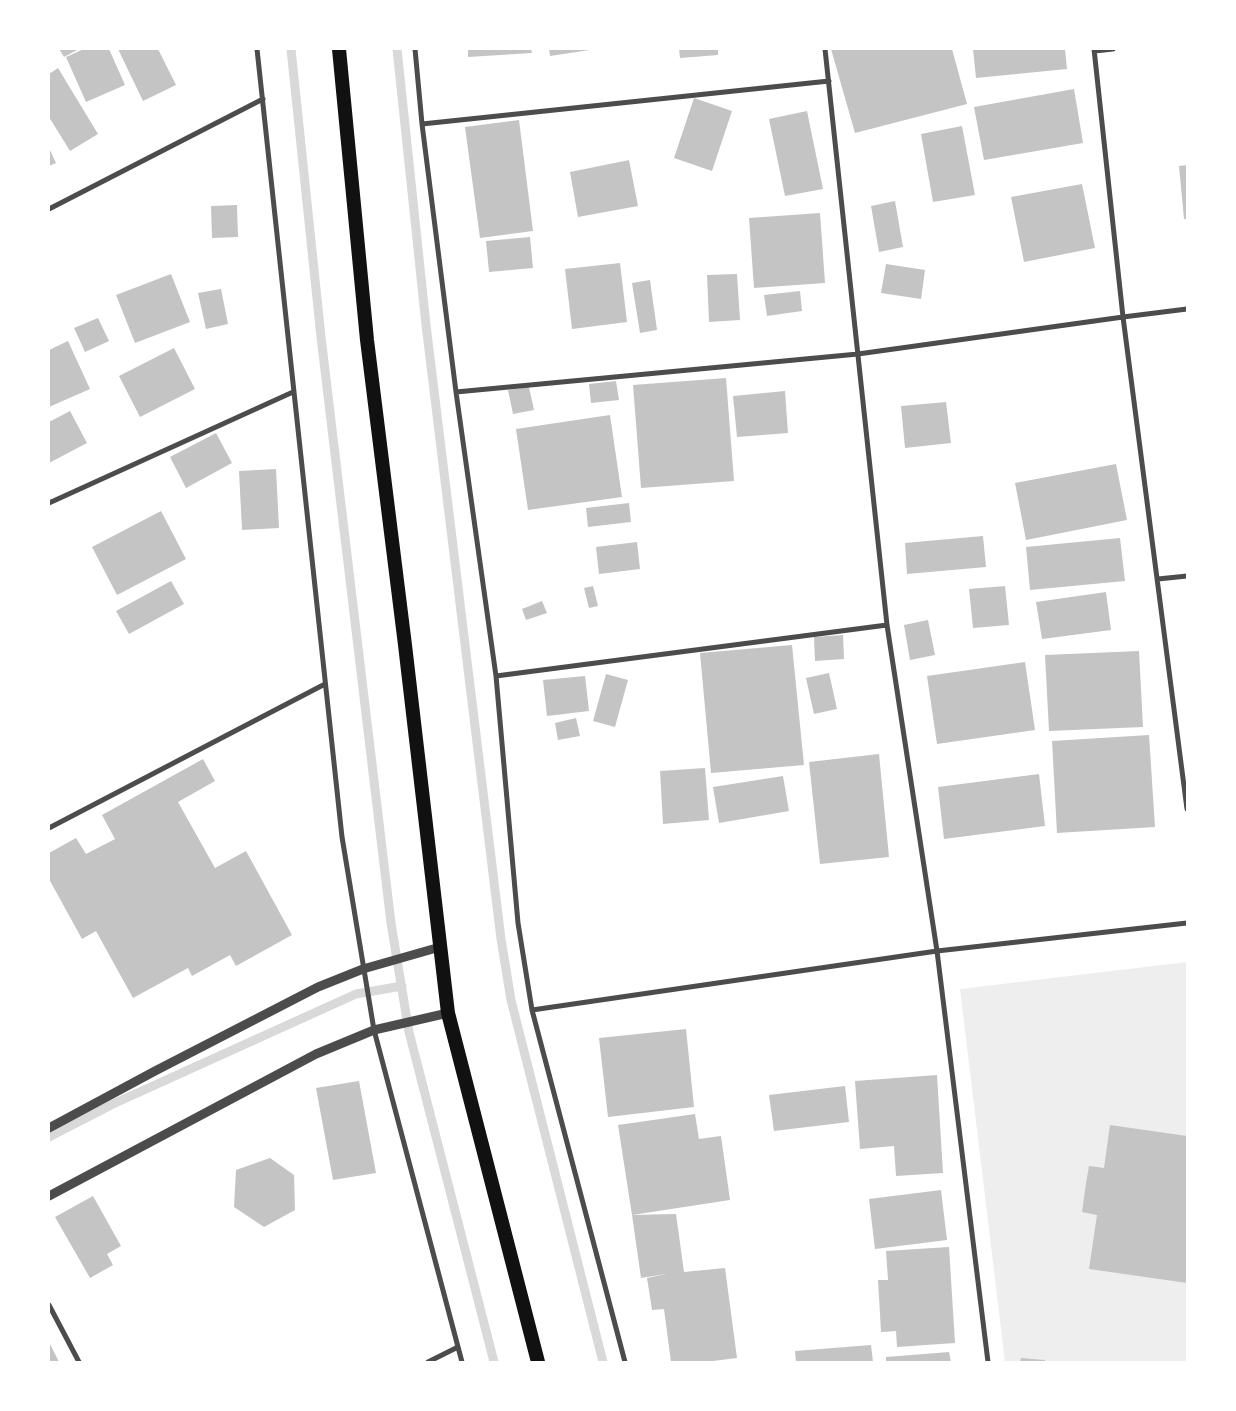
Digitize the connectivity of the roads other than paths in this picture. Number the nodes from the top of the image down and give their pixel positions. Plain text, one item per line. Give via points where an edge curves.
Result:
1 (257, 49) edge
2 (339, 49) edge
3 (415, 49) edge
4 (825, 49) edge
5 (1113, 49) edge
6 (1095, 50) edge
7 (829, 81) junction
8 (263, 99) junction
9 (422, 124) junction
10 (49, 209) edge
11 (1187, 309) edge
12 (1123, 317) junction
13 (858, 354) junction
14 (294, 392) junction
15 (456, 392) junction
16 (49, 503) edge
17 (1187, 576) edge
18 (1158, 578) junction
19 (887, 625) junction
20 (496, 676) junction
21 (325, 684) junction
22 (1187, 809) edge
23 (49, 828) edge
24 (1187, 923) edge
25 (440, 947) junction
26 (936, 951) junction
27 (363, 969) junction
28 (532, 1010) junction
29 (448, 1013) junction
30 (374, 1030) junction
31 (49, 1128) edge
32 (49, 1196) edge
33 (49, 1305) edge
34 (458, 1347) junction
35 (79, 1362) edge
36 (428, 1362) edge
37 (462, 1362) edge
38 (538, 1362) edge
39 (625, 1362) edge
40 (988, 1362) edge

1 - 8 street
2 - 25 highway via 367,340
3 - 9 street
4 - 7 street
5 - 6 street
6 - 12 street
7 - 9 street
7 - 13 street
8 - 10 street
8 - 14 street
9 - 15 street
11 - 12 street
12 - 13 street
12 - 18 street
13 - 15 street
13 - 19 street
14 - 16 street
14 - 21 street
15 - 20 street
17 - 18 street
18 - 22 street
19 - 20 street
19 - 26 street
20 - 28 street via 518,923
21 - 23 street
21 - 27 street via 342,837
24 - 26 street
25 - 27 street
25 - 29 highway
26 - 28 street
26 - 40 street
27 - 30 street
27 - 31 street via 318,986
28 - 39 street
29 - 30 street
29 - 38 highway
30 - 32 street via 316,1054
30 - 34 street
33 - 35 street
34 - 36 street
34 - 37 street

